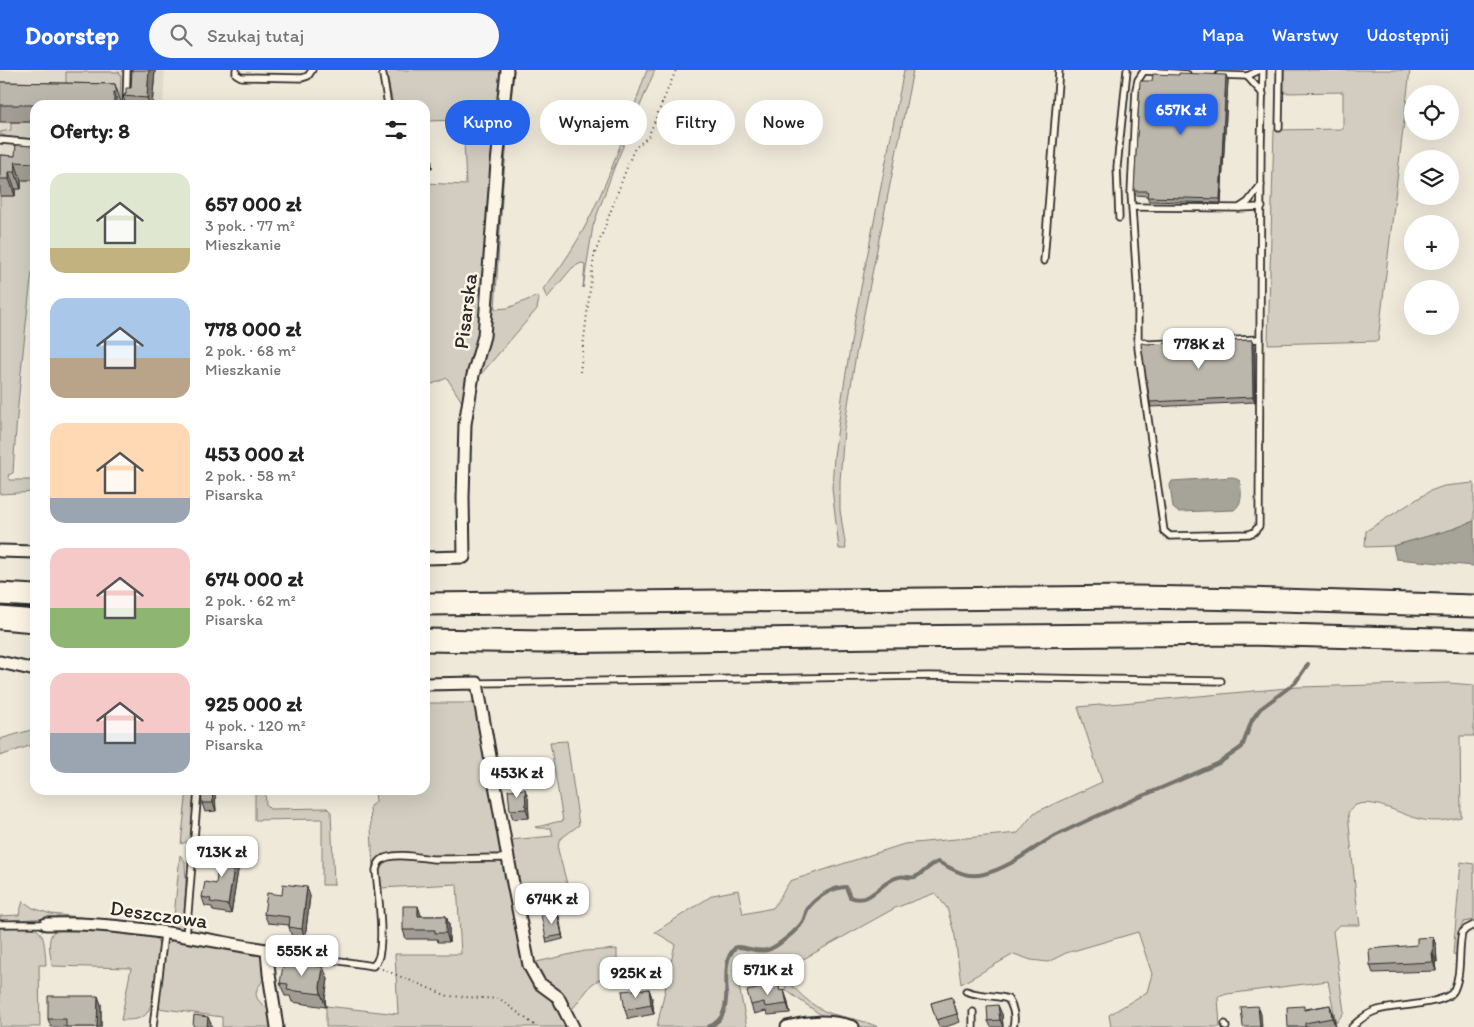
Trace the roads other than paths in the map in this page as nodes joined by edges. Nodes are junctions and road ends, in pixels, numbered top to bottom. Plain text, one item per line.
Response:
1 (126, 70) edge
2 (236, 70) edge
3 (312, 70) edge
4 (382, 70) edge
5 (508, 70) edge
6 (1059, 70) edge
7 (1127, 70) edge
8 (1262, 70) edge
9 (1280, 70) edge
10 (1144, 71) edge
11 (1169, 72) edge
12 (1198, 74) edge
13 (1208, 75) edge
14 (1247, 76) junction
15 (1263, 94) junction
16 (126, 100) edge
17 (387, 100) edge
18 (1279, 128) dead end
19 (0, 140) edge
20 (30, 143) edge
21 (1261, 185) junction
22 (1133, 206) junction
23 (1262, 207) junction
24 (1239, 208) junction
25 (1119, 218) dead end
26 (1044, 261) dead end
27 (1260, 339) junction
28 (1138, 341) junction
29 (0, 550) edge
30 (30, 552) edge
31 (430, 558) edge
32 (0, 594) edge
33 (30, 596) edge
34 (430, 604) edge
35 (1474, 606) edge
36 (0, 618) edge
37 (30, 621) edge
38 (430, 640) edge
39 (1474, 640) edge
40 (0, 662) edge
41 (30, 669) edge
42 (1221, 682) dead end
43 (477, 683) junction
44 (430, 684) edge
45 (198, 795) edge
46 (508, 858) junction
47 (0, 924) edge
48 (46, 924) joint
49 (1474, 925) edge
50 (164, 934) junction
51 (186, 937) junction
52 (267, 950) junction
53 (966, 991) dead end
54 (973, 1012) dead end
55 (153, 1027) edge
56 (277, 1027) edge
57 (573, 1027) edge
58 (787, 1027) edge
59 (853, 1027) edge
60 (974, 1027) edge
61 (1013, 1027) edge
62 (1352, 1027) edge

1 - 16 lane
2 - 3 lane
4 - 17 lane
5 - 31 street, Pisarska
6 - 26 lane
7 - 25 lane
8 - 14 lane
8 - 15 lane
9 - 18 lane
10 - 11 lane
10 - 22 lane
11 - 12 lane
13 - 14 lane
14 - 15 lane
15 - 21 lane
19 - 20 lane
21 - 23 lane
21 - 24 lane
22 - 24 lane
22 - 28 lane
23 - 24 lane
23 - 27 lane
27 - 28 lane
27 - 28 lane
29 - 30 street
32 - 33 highway
34 - 35 highway
36 - 37 highway
38 - 39 highway
40 - 41 street
42 - 43 lane
43 - 44 street
43 - 46 street
45 - 51 lane
46 - 52 lane, Deszczowa
46 - 57 street
47 - 48 lane
48 - 50 street, Deszczowa
49 - 62 lane
50 - 51 street, Deszczowa
50 - 55 lane
51 - 52 street, Deszczowa
52 - 56 street
53 - 61 lane
54 - 60 lane
58 - 59 street

